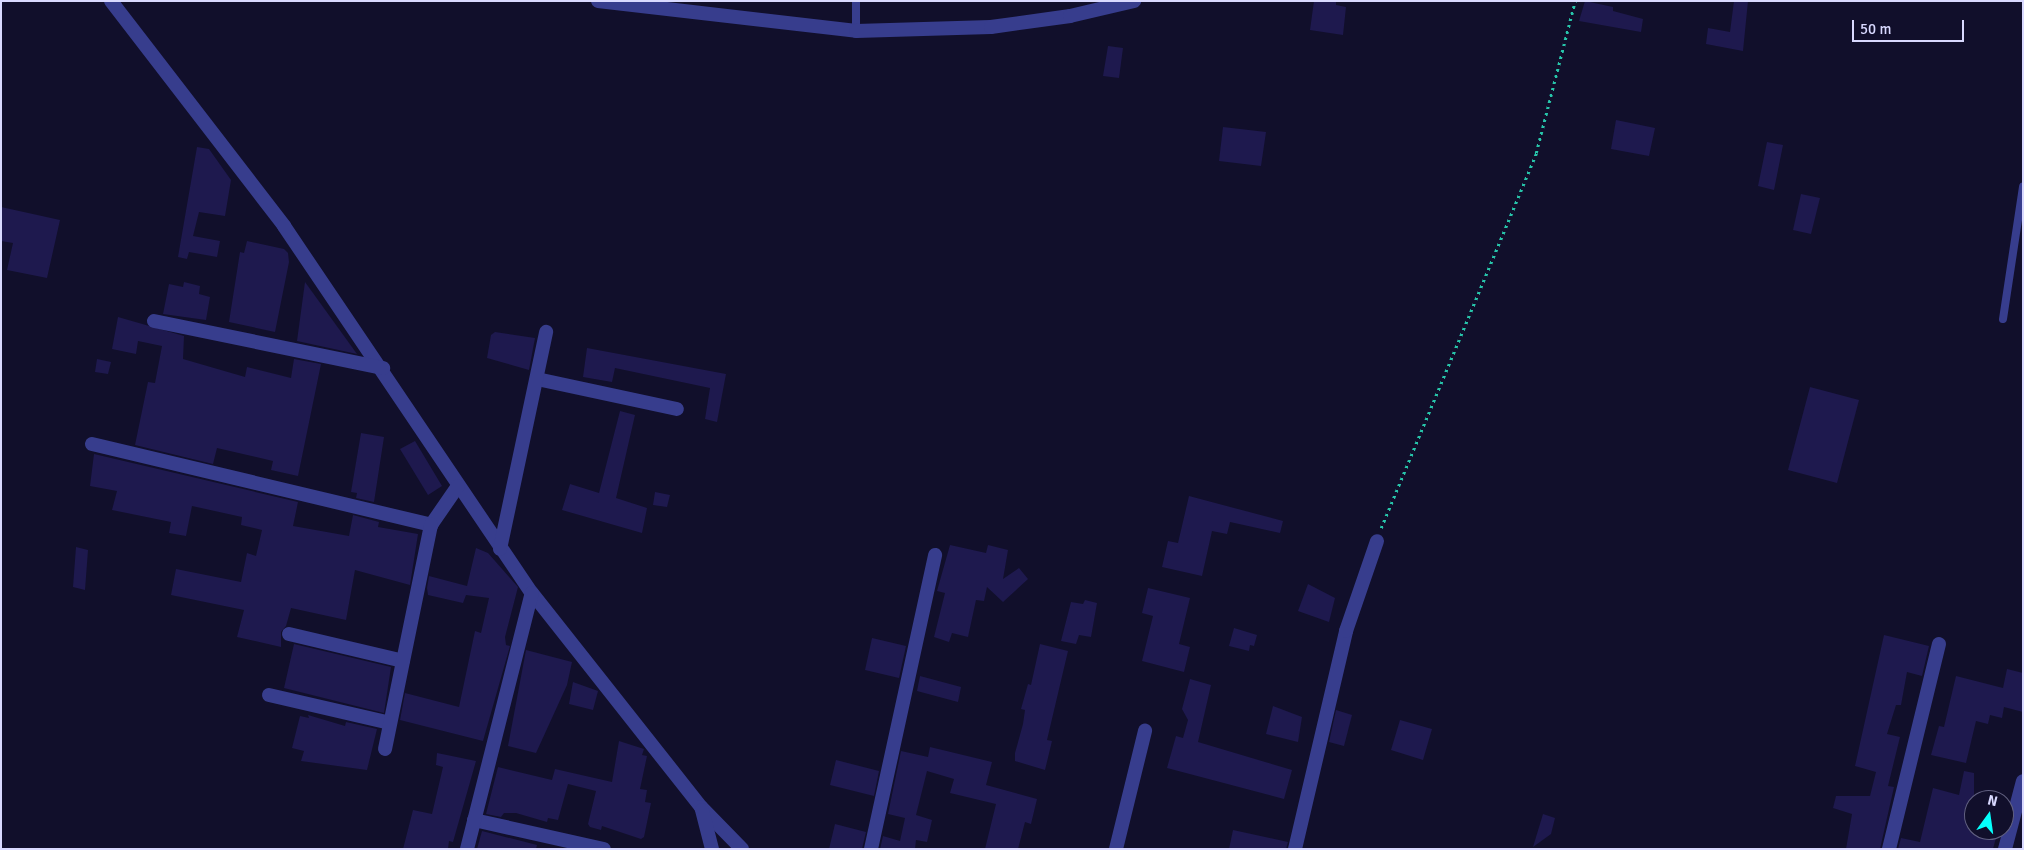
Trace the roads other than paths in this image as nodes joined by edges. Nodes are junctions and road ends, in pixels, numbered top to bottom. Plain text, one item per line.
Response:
1 (111, 1) edge
2 (598, 1) edge
3 (856, 1) edge
4 (1134, 1) edge
5 (856, 31) junction
6 (2023, 186) edge
7 (2003, 319) dead end
8 (154, 321) dead end
9 (546, 332) dead end
10 (383, 368) junction
11 (537, 379) junction
12 (677, 409) dead end
13 (92, 444) dead end
14 (458, 486) junction
15 (431, 525) junction
16 (1376, 541) road end
17 (500, 549) junction
18 (935, 555) dead end
19 (532, 593) junction
20 (289, 634) dead end
21 (1939, 644) dead end
22 (403, 661) junction
23 (269, 695) dead end
24 (390, 723) junction
25 (1144, 730) dead end
26 (385, 748) dead end
27 (2023, 780) edge
28 (701, 807) junction
29 (474, 820) junction
30 (740, 848) edge
31 (467, 849) edge
32 (604, 849) edge
33 (712, 849) edge
34 (719, 849) edge
35 (871, 849) edge
36 (1116, 849) edge
37 (1295, 849) edge
38 (1889, 849) edge
39 (2005, 849) edge

1 - 10 street
2 - 5 street
3 - 5 lane
4 - 5 street
6 - 7 lane
8 - 10 street
9 - 11 street
10 - 14 street
11 - 12 street
11 - 17 street
13 - 15 street
14 - 15 street
14 - 17 street
15 - 22 street
16 - 37 street
17 - 19 street
18 - 35 street
19 - 28 street
19 - 29 street
20 - 22 street
21 - 38 street
22 - 24 street
23 - 24 street
24 - 26 street
25 - 36 street
27 - 39 street
28 - 30 street
28 - 33 street
29 - 31 street
29 - 32 street
30 - 34 street

